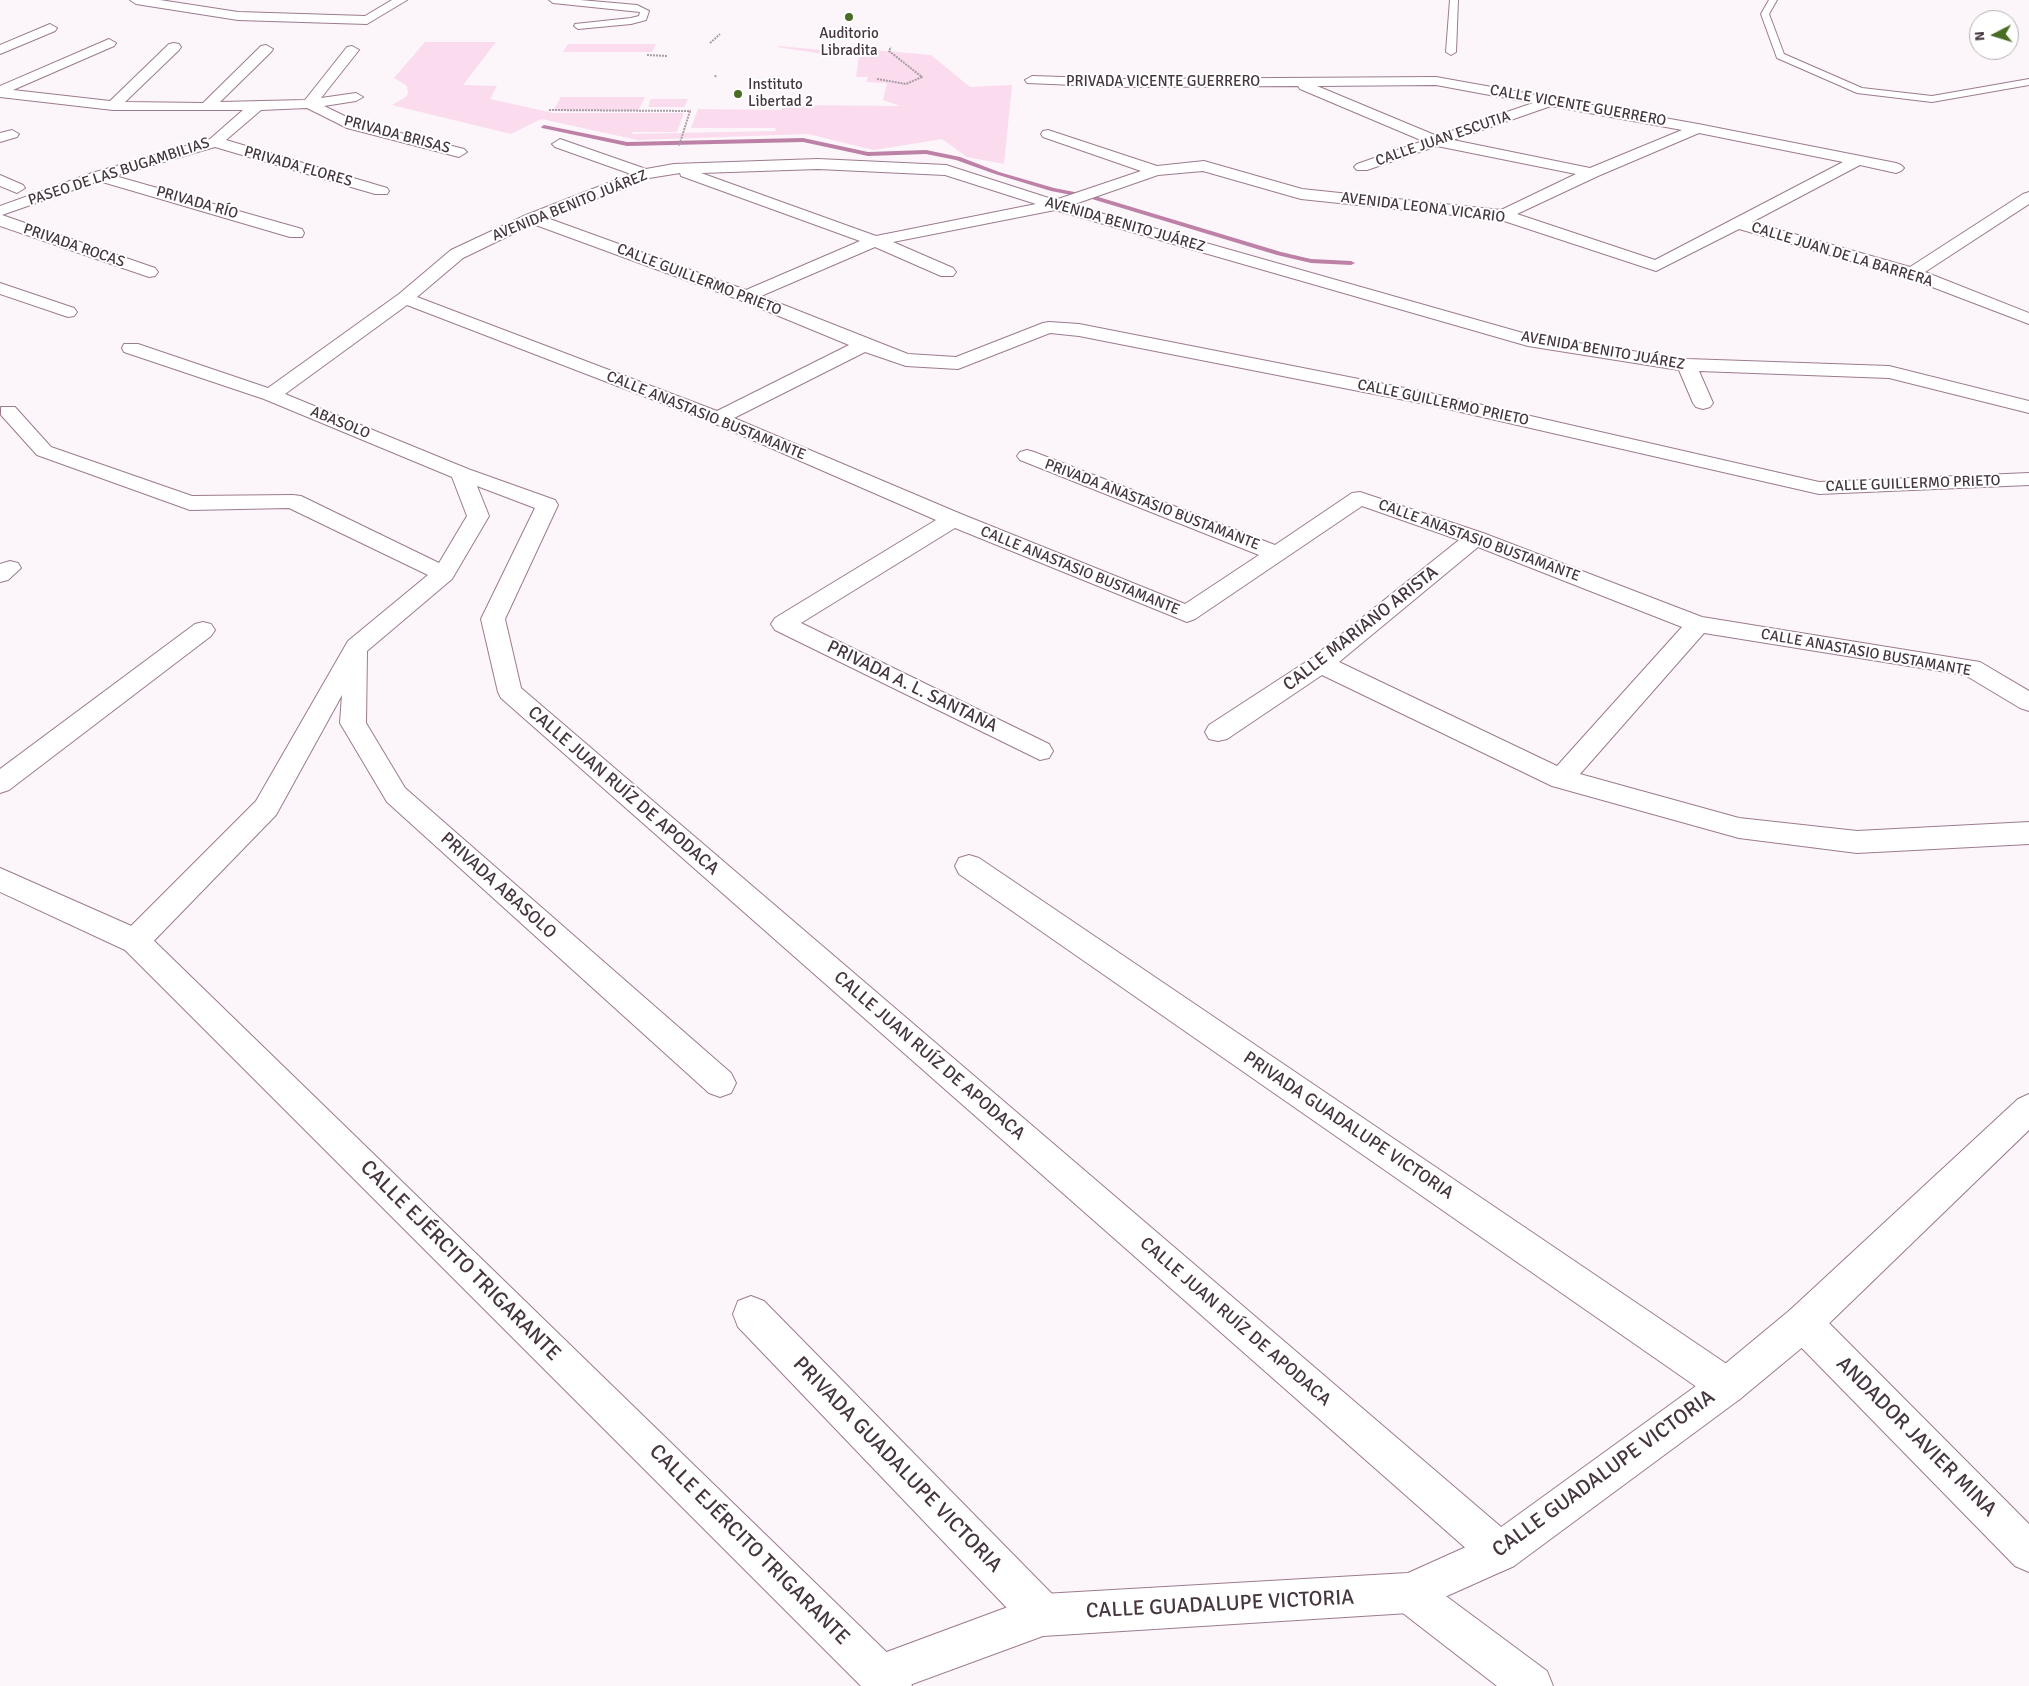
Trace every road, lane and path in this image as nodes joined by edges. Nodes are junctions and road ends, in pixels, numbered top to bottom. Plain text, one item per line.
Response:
1 (136, 0) edge
2 (401, 0) edge
3 (553, 0) edge
4 (1454, 0) edge
5 (1773, 0) edge
6 (259, 4) dead end
7 (238, 16) junction
8 (578, 26) dead end
9 (50, 28) dead end
10 (720, 34) dead end
11 (109, 43) dead end
12 (710, 43) dead end
13 (174, 47) dead end
14 (890, 47) dead end
15 (266, 49) dead end
16 (0, 50) edge
17 (352, 50) dead end
18 (1451, 52) dead end
19 (647, 55) dead end
20 (667, 56) dead end
21 (877, 78) dead end
22 (1032, 80) dead end
23 (1295, 82) junction
24 (2029, 82) edge
25 (0, 92) edge
26 (356, 97) dead end
27 (1552, 101) junction
28 (309, 104) junction
29 (113, 106) junction
30 (207, 107) junction
31 (256, 107) junction
32 (550, 110) dead end
33 (1698, 128) junction
34 (1048, 134) dead end
35 (1436, 141) junction
36 (215, 142) junction
37 (679, 142) dead end
38 (560, 144) dead end
39 (459, 152) dead end
40 (1858, 160) junction
41 (1362, 167) dead end
42 (1896, 168) dead end
43 (674, 169) junction
44 (1156, 171) junction
45 (1592, 173) junction
46 (646, 174) junction
47 (98, 176) junction
48 (0, 180) edge
49 (17, 188) dead end
50 (381, 191) dead end
51 (2026, 201) edge
52 (1055, 206) junction
53 (0, 211) edge
54 (1503, 215) junction
55 (532, 218) junction
56 (0, 220) edge
57 (1740, 224) junction
58 (296, 232) dead end
59 (876, 241) junction
60 (149, 272) dead end
61 (947, 272) dead end
62 (1912, 273) junction
63 (0, 288) edge
64 (746, 296) junction
65 (405, 298) junction
66 (68, 312) dead end
67 (2029, 319) edge
68 (864, 345) junction
69 (131, 348) dead end
70 (1687, 366) junction
71 (271, 395) junction
72 (1703, 403) dead end
73 (2029, 408) edge
74 (8, 411) dead end
75 (718, 418) junction
76 (1027, 456) dead end
77 (460, 473) junction
78 (2029, 479) edge
79 (547, 505) joint
80 (953, 519) junction
81 (1475, 538) junction
82 (1277, 554) junction
83 (444, 574) junction
84 (1698, 624) junction
85 (203, 630) dead end
86 (356, 647) junction
87 (1321, 664) junction
88 (2029, 702) edge
89 (1218, 732) dead end
90 (1040, 751) dead end
91 (1561, 779) junction
92 (0, 783) edge
93 (2029, 834) edge
94 (969, 866) dead end
95 (0, 879) edge
96 (135, 942) junction
97 (720, 1083) dead end
98 (2029, 1110) edge
99 (751, 1314) dead end
100 (1803, 1323) junction
101 (1727, 1386) junction
102 (1500, 1552) junction
103 (2029, 1552) edge
104 (1410, 1593) junction
105 (1043, 1615) junction
106 (885, 1680) edge
107 (1532, 1686) edge

1 - 7 street
2 - 7 street
3 - 8 lane
4 - 18 lane
5 - 24 lane
6 - 7 street
9 - 16 street
10 - 12 path
11 - 25 street
13 - 29 street
14 - 21 path
15 - 30 street
17 - 28 street
19 - 20 path
22 - 23 street, PRIVADA VICENTE GUERRERO
23 - 27 street, CALLE VICENTE GUERRERO
23 - 35 street
25 - 29 street
26 - 28 street
27 - 33 street, CALLE VICENTE GUERRERO
27 - 35 street, CALLE JUAN ESCUTIA
28 - 31 street
28 - 39 street, PRIVADA BRISAS
29 - 30 street
30 - 31 street
31 - 36 street, PASEO DE LAS BUGAMBILIAS
32 - 37 path
33 - 40 street, CALLE VICENTE GUERRERO
33 - 45 street
34 - 44 street
35 - 41 street, CALLE JUAN ESCUTIA
35 - 45 street
36 - 47 street, PASEO DE LAS BUGAMBILIAS
36 - 50 street, PRIVADA FLORES
38 - 46 street
40 - 42 street
40 - 57 street, AVENIDA LEONA VICARIO
43 - 46 street, AVENIDA BENITO JUÁREZ
43 - 52 street, AVENIDA BENITO JUÁREZ
43 - 59 street
44 - 52 street, AVENIDA LEONA VICARIO
44 - 54 street, AVENIDA LEONA VICARIO
45 - 54 street
46 - 55 street, AVENIDA BENITO JUÁREZ
47 - 53 street, PASEO DE LAS BUGAMBILIAS
47 - 58 street, PRIVADA RÍO
48 - 49 street
51 - 62 street
52 - 59 street, AVENIDA LEONA VICARIO
52 - 70 street, AVENIDA BENITO JUÁREZ
54 - 57 street, AVENIDA LEONA VICARIO
55 - 64 street, CALLE GUILLERMO PRIETO
55 - 65 street, AVENIDA BENITO JUÁREZ
56 - 60 street, PRIVADA ROCAS
57 - 62 street, CALLE JUAN DE LA BARRERA
59 - 61 street
59 - 64 street, AVENIDA LEONA VICARIO
62 - 67 street, CALLE JUAN DE LA BARRERA
63 - 66 street
64 - 68 street, CALLE GUILLERMO PRIETO
65 - 71 street, AVENIDA BENITO JUÁREZ
65 - 75 street, CALLE ANASTASIO BUSTAMANTE
68 - 75 street
68 - 78 street, CALLE GUILLERMO PRIETO
69 - 71 street, ABASOLO
70 - 72 street
70 - 73 street, AVENIDA BENITO JUÁREZ
71 - 77 street, ABASOLO
74 - 83 street
75 - 80 street, CALLE ANASTASIO BUSTAMANTE
76 - 82 street, PRIVADA ANASTASIO BUSTAMANTE
77 - 79 street, ABASOLO
77 - 83 street
79 - 102 street, CALLE JUAN RUÍZ DE APODACA
80 - 82 street, CALLE ANASTASIO BUSTAMANTE
80 - 90 street, PRIVADA A. L. SANTANA
81 - 82 street, CALLE ANASTASIO BUSTAMANTE
81 - 84 street, CALLE ANASTASIO BUSTAMANTE
81 - 87 street, CALLE MARIANO ARISTA
83 - 86 street
84 - 88 street, CALLE ANASTASIO BUSTAMANTE
84 - 91 street
85 - 92 street
86 - 96 street
86 - 97 street, PRIVADA ABASOLO
87 - 89 street, CALLE MARIANO ARISTA
87 - 91 street
91 - 93 street
94 - 101 street, PRIVADA GUADALUPE VICTORIA
95 - 96 street, CALLE EJÉRCITO TRIGARANTE
96 - 106 street, CALLE EJÉRCITO TRIGARANTE
98 - 100 street, CALLE GUADALUPE VICTORIA
99 - 105 street, PRIVADA GUADALUPE VICTORIA
100 - 101 street, CALLE GUADALUPE VICTORIA
100 - 103 street, ANDADOR JAVIER MINA
101 - 102 street, CALLE GUADALUPE VICTORIA
102 - 104 street, CALLE GUADALUPE VICTORIA
104 - 105 street, CALLE GUADALUPE VICTORIA
104 - 107 street
105 - 106 street, CALLE GUADALUPE VICTORIA

